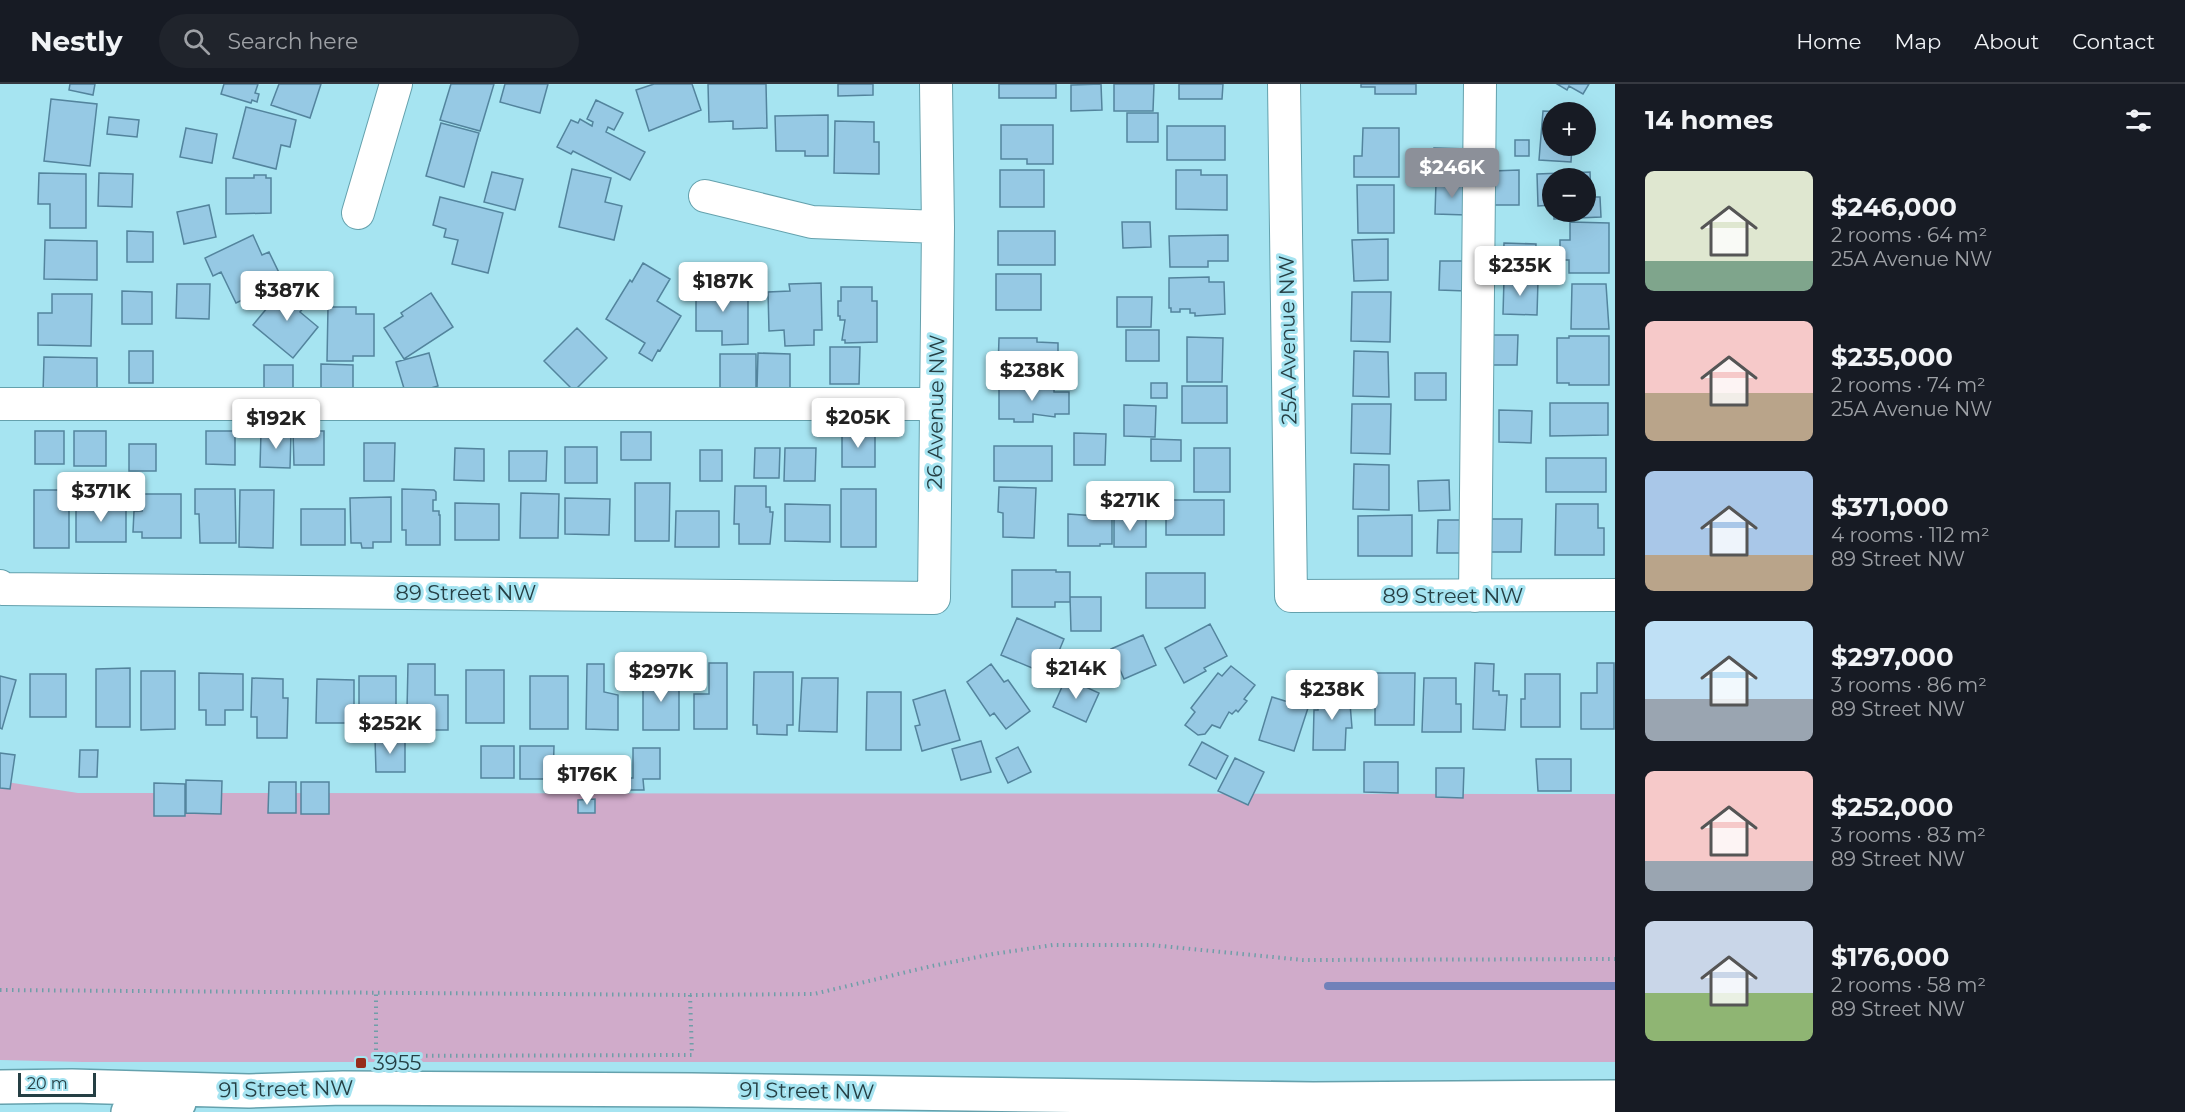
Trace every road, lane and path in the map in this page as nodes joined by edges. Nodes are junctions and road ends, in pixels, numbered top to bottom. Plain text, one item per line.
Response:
1 (396, 84) edge
2 (936, 84) edge
3 (1284, 84) edge
4 (1480, 84) edge
5 (705, 196) dead end
6 (358, 213) dead end
7 (938, 227) junction
8 (0, 404) edge
9 (936, 404) junction
10 (0, 586) edge
11 (1291, 596) joint
12 (1476, 596) junction
13 (1615, 596) edge
14 (934, 597) joint
15 (1615, 959) edge
16 (0, 990) edge
17 (376, 993) junction
18 (690, 995) junction
19 (692, 1055) junction
20 (368, 1056) dead end
21 (692, 1065) dead end
22 (378, 1072) junction
23 (0, 1077) edge
24 (72, 1086) junction
25 (0, 1087) edge
26 (249, 1091) junction
27 (1615, 1097) edge
28 (1313, 1099) junction
29 (128, 1112) edge
30 (551, 1112) edge
31 (1178, 1112) edge

1 - 6 street
2 - 7 street, 26 Avenue NW
3 - 11 street, 25A Avenue NW
4 - 12 street
5 - 7 street
7 - 9 street, 26 Avenue NW
8 - 9 street
9 - 14 street, 26 Avenue NW
10 - 14 street, 89 Street NW
11 - 12 street, 89 Street NW
12 - 13 street, 89 Street NW
15 - 18 path
16 - 17 path
17 - 18 path
17 - 22 path
18 - 19 path
19 - 21 path
19 - 22 path
20 - 22 path
22 - 26 main road, 91 Street NW
22 - 28 main road, 91 Street NW
22 - 30 main road
23 - 24 main road
24 - 25 main road, 91 Street NW
24 - 26 main road, 91 Street NW
26 - 29 main road
27 - 28 main road, 91 Street NW
28 - 31 main road

